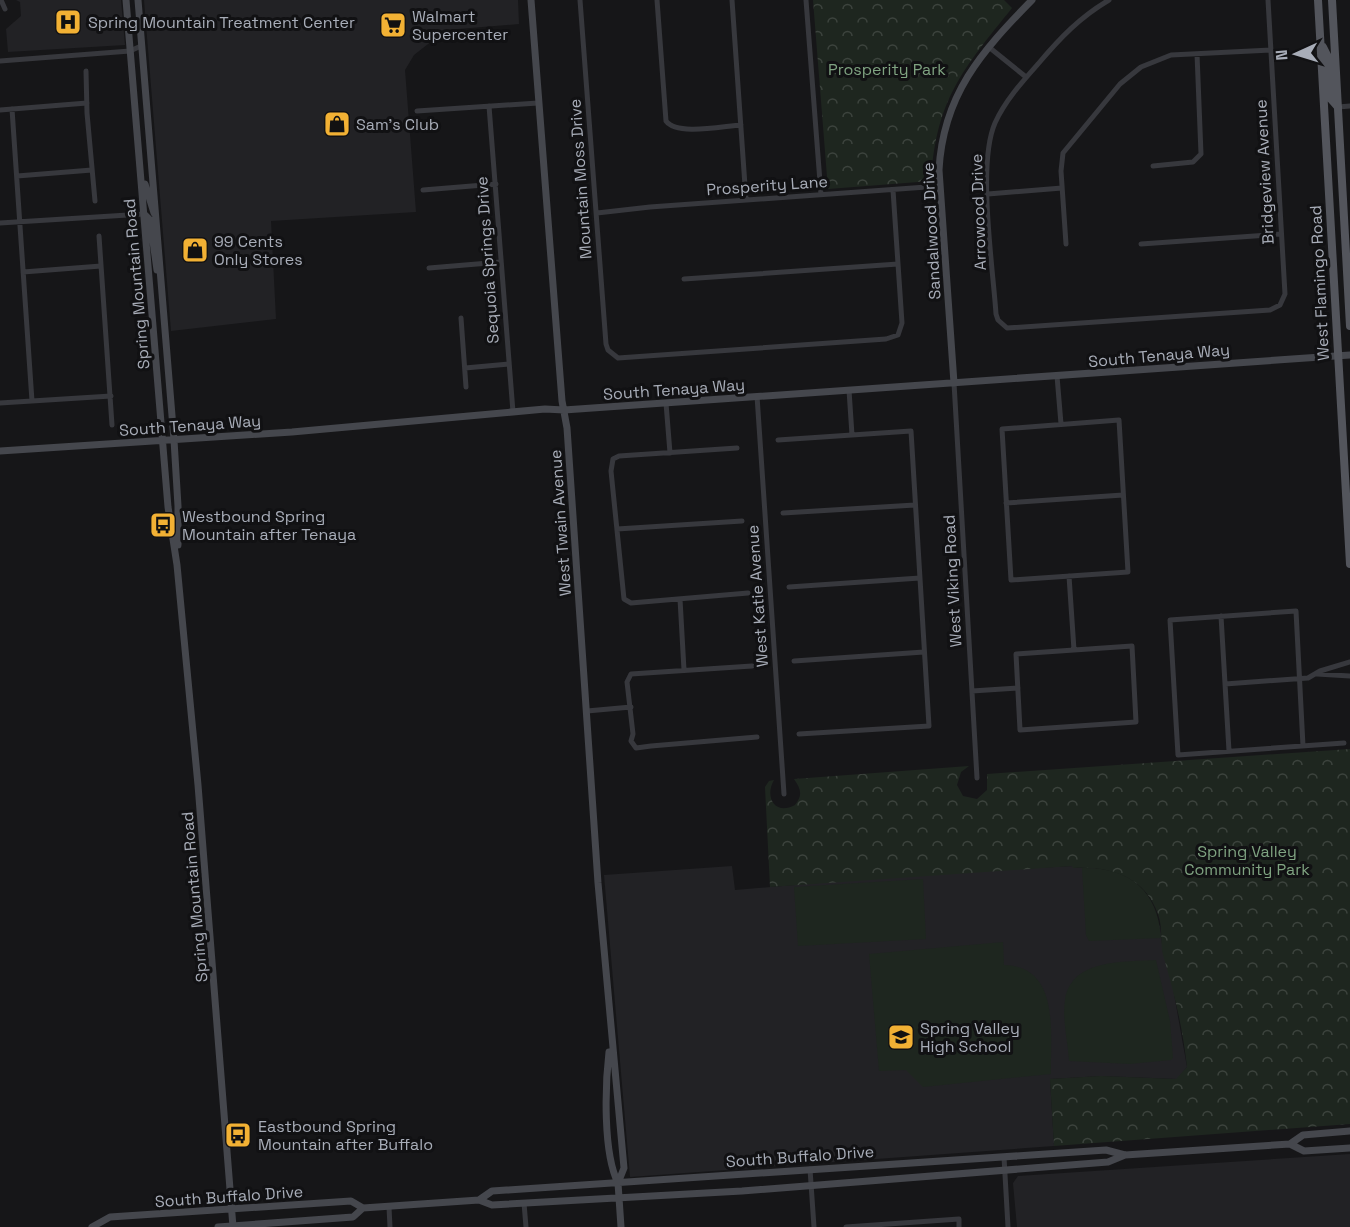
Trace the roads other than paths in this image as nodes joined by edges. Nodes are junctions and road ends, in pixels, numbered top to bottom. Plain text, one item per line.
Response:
1 (1, 0) edge
2 (126, 0) edge
3 (138, 0) edge
4 (531, 0) edge
5 (580, 0) edge
6 (657, 0) edge
7 (732, 0) edge
8 (806, 0) edge
9 (1018, 0) edge
10 (1032, 0) edge
11 (1109, 0) edge
12 (1268, 0) edge
13 (1318, 0) edge
14 (1332, 0) edge
15 (1026, 7) junction
16 (5, 9) dead end
17 (1321, 41) junction
18 (141, 46) junction
19 (990, 48) junction
20 (1271, 50) junction
21 (130, 51) junction
22 (1197, 54) junction
23 (0, 61) edge
24 (86, 71) dead end
25 (1026, 77) junction
26 (87, 103) junction
27 (538, 103) junction
28 (489, 106) junction
29 (1338, 106) junction
30 (1350, 106) edge
31 (12, 109) junction
32 (0, 110) edge
33 (417, 111) dead end
34 (741, 125) junction
35 (139, 161) junction
36 (1153, 166) dead end
37 (92, 170) junction
38 (16, 176) junction
39 (495, 184) junction
40 (940, 186) junction
41 (1062, 188) junction
42 (423, 190) dead end
43 (893, 190) junction
44 (988, 194) junction
45 (820, 195) junction
46 (746, 200) junction
47 (95, 201) dead end
48 (597, 213) junction
49 (144, 214) junction
50 (156, 215) junction
51 (20, 222) junction
52 (0, 224) edge
53 (1281, 234) junction
54 (99, 236) dead end
55 (1066, 244) dead end
56 (1141, 244) dead end
57 (501, 262) junction
58 (898, 264) junction
59 (101, 266) junction
60 (429, 268) dead end
61 (23, 272) junction
62 (684, 279) dead end
63 (162, 287) junction
64 (1280, 305) joint
65 (461, 318) dead end
66 (1350, 327) edge
67 (1350, 354) edge
68 (1338, 356) junction
69 (508, 364) junction
70 (465, 368) junction
71 (1057, 376) junction
72 (954, 383) junction
73 (466, 387) dead end
74 (849, 390) junction
75 (111, 396) junction
76 (757, 396) junction
77 (33, 401) junction
78 (0, 403) edge
79 (666, 403) junction
80 (564, 410) junction
81 (513, 412) junction
82 (1060, 424) junction
83 (112, 425) dead end
84 (852, 435) junction
85 (163, 440) junction
86 (174, 440) junction
87 (778, 440) dead end
88 (737, 448) dead end
89 (0, 451) edge
90 (670, 453) junction
91 (1123, 495) junction
92 (1006, 503) junction
93 (915, 505) junction
94 (783, 513) dead end
95 (742, 521) dead end
96 (617, 530) junction
97 (1350, 564) edge
98 (177, 565) junction
99 (1070, 576) junction
100 (920, 578) junction
101 (789, 587) dead end
102 (748, 593) dead end
103 (680, 598) junction
104 (1221, 616) junction
105 (1074, 650) junction
106 (924, 652) junction
107 (794, 661) dead end
108 (1350, 662) edge
109 (752, 666) dead end
110 (684, 670) junction
111 (1317, 674) junction
112 (1350, 676) edge
113 (1300, 679) junction
114 (1225, 684) junction
115 (1018, 688) junction
116 (972, 691) junction
117 (631, 707) junction
118 (587, 711) junction
119 (799, 734) dead end
120 (757, 737) dead end
121 (1344, 743) dead end
122 (1303, 746) junction
123 (1229, 751) junction
124 (977, 778) dead end
125 (784, 794) dead end
126 (610, 1044) junction
127 (1350, 1131) edge
128 (1290, 1144) junction
129 (1350, 1148) edge
130 (1125, 1155) junction
131 (1004, 1157) junction
132 (810, 1168) junction
133 (1005, 1171) junction
134 (618, 1182) junction
135 (811, 1185) junction
136 (619, 1197) junction
137 (479, 1200) junction
138 (524, 1203) junction
139 (389, 1207) junction
140 (363, 1208) junction
141 (232, 1209) junction
142 (233, 1226) edge
143 (886, 1226) edge
144 (95, 1227) edge
145 (218, 1227) edge
146 (390, 1227) edge
147 (526, 1227) edge
148 (621, 1227) edge
149 (814, 1227) edge
150 (846, 1227) edge
151 (959, 1227) edge
152 (1008, 1227) edge

1 - 16 street
2 - 21 main road, Spring Mountain Road
3 - 18 main road, Spring Mountain Road
4 - 27 main road, West Twain Avenue
5 - 48 street, Mountain Moss Drive
6 - 34 street
7 - 34 street
8 - 45 street
9 - 15 main road
10 - 15 main road, Sandalwood Drive
11 - 25 street, Arrowood Drive
12 - 20 street, Bridgeview Avenue
13 - 17 main road, West Flamingo Road
14 - 29 main road, West Flamingo Road
15 - 19 main road, Sandalwood Drive
17 - 29 main road
17 - 68 main road, West Flamingo Road
18 - 21 street
18 - 50 main road, Spring Mountain Road
19 - 25 street
19 - 40 main road, Sandalwood Drive
20 - 22 street
20 - 53 street, Bridgeview Avenue
21 - 23 street
21 - 35 main road, Spring Mountain Road
22 - 36 street
22 - 41 street
24 - 26 street
25 - 44 street, Arrowood Drive
26 - 31 street
26 - 37 street
27 - 28 street
27 - 80 main road, West Twain Avenue
28 - 33 street
28 - 39 street, Sequoia Springs Drive
29 - 30 street
29 - 66 main road, West Flamingo Road
31 - 32 street
31 - 38 street
34 - 46 street
35 - 49 main road, Spring Mountain Road
35 - 50 main road
37 - 38 street
37 - 47 street
38 - 51 street
39 - 42 street
39 - 57 street, Sequoia Springs Drive
40 - 43 street, Prosperity Lane
40 - 72 main road, Sandalwood Drive
41 - 44 street
41 - 55 street
43 - 45 street, Prosperity Lane
43 - 58 street
44 - 64 street, Arrowood Drive
45 - 46 street, Prosperity Lane
46 - 48 street, Prosperity Lane
48 - 58 street, Mountain Moss Drive
49 - 51 street
49 - 63 main road
49 - 85 main road, Spring Mountain Road
50 - 63 main road, Spring Mountain Road
51 - 52 street
51 - 61 street
53 - 56 street
53 - 64 street, Bridgeview Avenue
54 - 59 street
57 - 60 street
57 - 69 street, Sequoia Springs Drive
58 - 62 street
59 - 61 street
59 - 75 street
61 - 77 street
63 - 86 main road, Spring Mountain Road
65 - 70 street
67 - 68 main road, South Tenaya Way
68 - 71 main road, South Tenaya Way
68 - 97 main road, West Flamingo Road
69 - 70 street
69 - 81 street, Sequoia Springs Drive
70 - 73 street
71 - 72 main road, South Tenaya Way
71 - 82 street
72 - 74 main road, South Tenaya Way
72 - 116 street, West Viking Road
74 - 76 main road, South Tenaya Way
74 - 84 street
75 - 77 street
75 - 83 street
76 - 79 main road, South Tenaya Way
76 - 125 street, West Katie Avenue
77 - 78 street
79 - 80 main road, South Tenaya Way
79 - 90 street
80 - 81 main road, South Tenaya Way
80 - 118 main road, West Twain Avenue
81 - 86 main road, South Tenaya Way
82 - 91 street
82 - 92 street
84 - 87 street
84 - 93 street
85 - 86 main road, South Tenaya Way
85 - 89 main road, South Tenaya Way
85 - 98 main road, Spring Mountain Road
86 - 98 main road, Spring Mountain Road
88 - 90 street
90 - 96 street
91 - 92 street
91 - 99 street
92 - 99 street
93 - 94 street
93 - 100 street
95 - 96 street
96 - 103 street
98 - 141 main road, Spring Mountain Road
99 - 105 street
100 - 101 street
100 - 106 street
102 - 103 street
103 - 110 street
104 - 113 street
104 - 114 street
104 - 123 street
105 - 115 street
105 - 115 street
106 - 107 street
106 - 119 street
108 - 111 street
109 - 110 street
110 - 117 street
111 - 112 street
111 - 113 street
113 - 114 street
113 - 122 street
114 - 123 street
115 - 116 street
116 - 124 street, West Viking Road
117 - 118 street
117 - 120 street
118 - 126 main road, West Twain Avenue
121 - 122 street
122 - 123 street
126 - 134 main road, West Twain Avenue
126 - 134 main road, West Twain Avenue
127 - 128 main road, South Buffalo Drive
128 - 129 main road, South Buffalo Drive
128 - 130 main road, South Buffalo Drive
130 - 131 main road, South Buffalo Drive
130 - 133 main road, South Buffalo Drive
131 - 132 main road, South Buffalo Drive
131 - 133 street
132 - 134 main road, South Buffalo Drive
132 - 135 street
133 - 135 main road, South Buffalo Drive
133 - 152 street
134 - 136 main road, West Twain Avenue
134 - 137 main road, South Buffalo Drive
135 - 136 main road, South Buffalo Drive
135 - 149 street
136 - 138 main road, South Buffalo Drive
136 - 148 main road, West Twain Avenue
137 - 138 main road, South Buffalo Drive
137 - 139 main road, South Buffalo Drive
138 - 147 street
139 - 140 main road, South Buffalo Drive
139 - 146 street
140 - 141 main road, South Buffalo Drive
140 - 142 main road, South Buffalo Drive
141 - 142 main road, Spring Mountain Road
141 - 144 main road, South Buffalo Drive
142 - 145 main road, South Buffalo Drive
143 - 150 street
143 - 151 street

